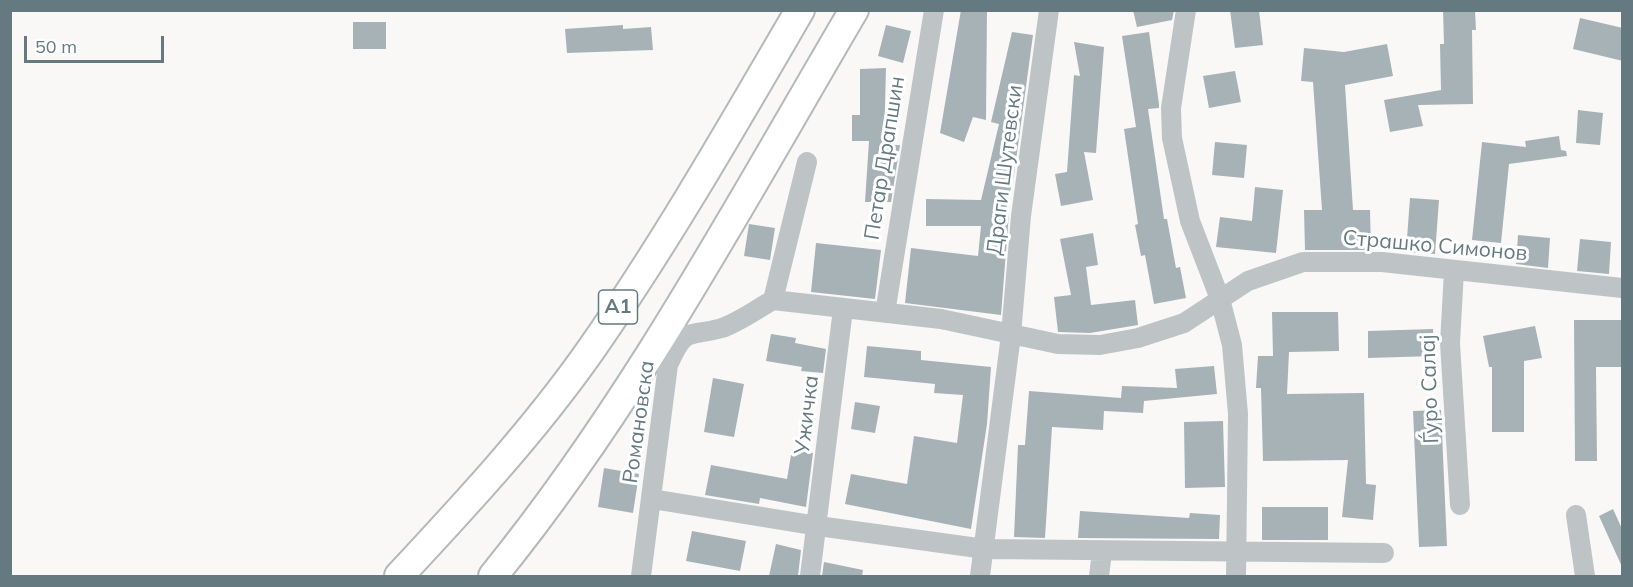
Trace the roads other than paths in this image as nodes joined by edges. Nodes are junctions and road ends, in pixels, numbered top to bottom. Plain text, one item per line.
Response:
1 (800, 10) edge
2 (854, 10) edge
3 (934, 10) edge
4 (1049, 10) edge
5 (1186, 10) edge
6 (807, 162) dead end
7 (1454, 271) junction
8 (1623, 288) edge
9 (1220, 299) junction
10 (773, 300) junction
11 (843, 309) junction
12 (885, 313) junction
13 (1011, 335) junction
14 (652, 499) junction
15 (1460, 505) dead end
16 (1575, 515) dead end
17 (818, 526) junction
18 (985, 549) junction
19 (1102, 552) junction
20 (1236, 552) junction
21 (1383, 553) dead end
22 (399, 576) edge
23 (493, 576) edge
24 (641, 576) edge
25 (810, 576) edge
26 (980, 576) edge
27 (1099, 576) edge
28 (1236, 576) edge
29 (1585, 576) edge

1 - 22 highway, A1
2 - 23 highway, A1
3 - 12 street, Петар Драпшин
4 - 13 street, Драги Шутевски
5 - 9 street
6 - 10 street
7 - 8 street, Страшко Симонов
7 - 9 street, Страшко Симонов
7 - 15 street, Ѓуро Салај
9 - 13 street, Страшко Симонов
9 - 20 street
10 - 11 street, Страшко Симонов
10 - 14 street, Романовска
11 - 12 street, Страшко Симонов
11 - 17 street, Ужичка
12 - 13 street, Страшко Симонов
13 - 18 street, Драги Шутевски
14 - 17 street
14 - 24 street, Романовска
16 - 29 street
17 - 18 street
17 - 25 street, Ужичка
18 - 19 street
18 - 26 street, Драги Шутевски
19 - 20 street
19 - 27 street
20 - 21 street
20 - 28 street

